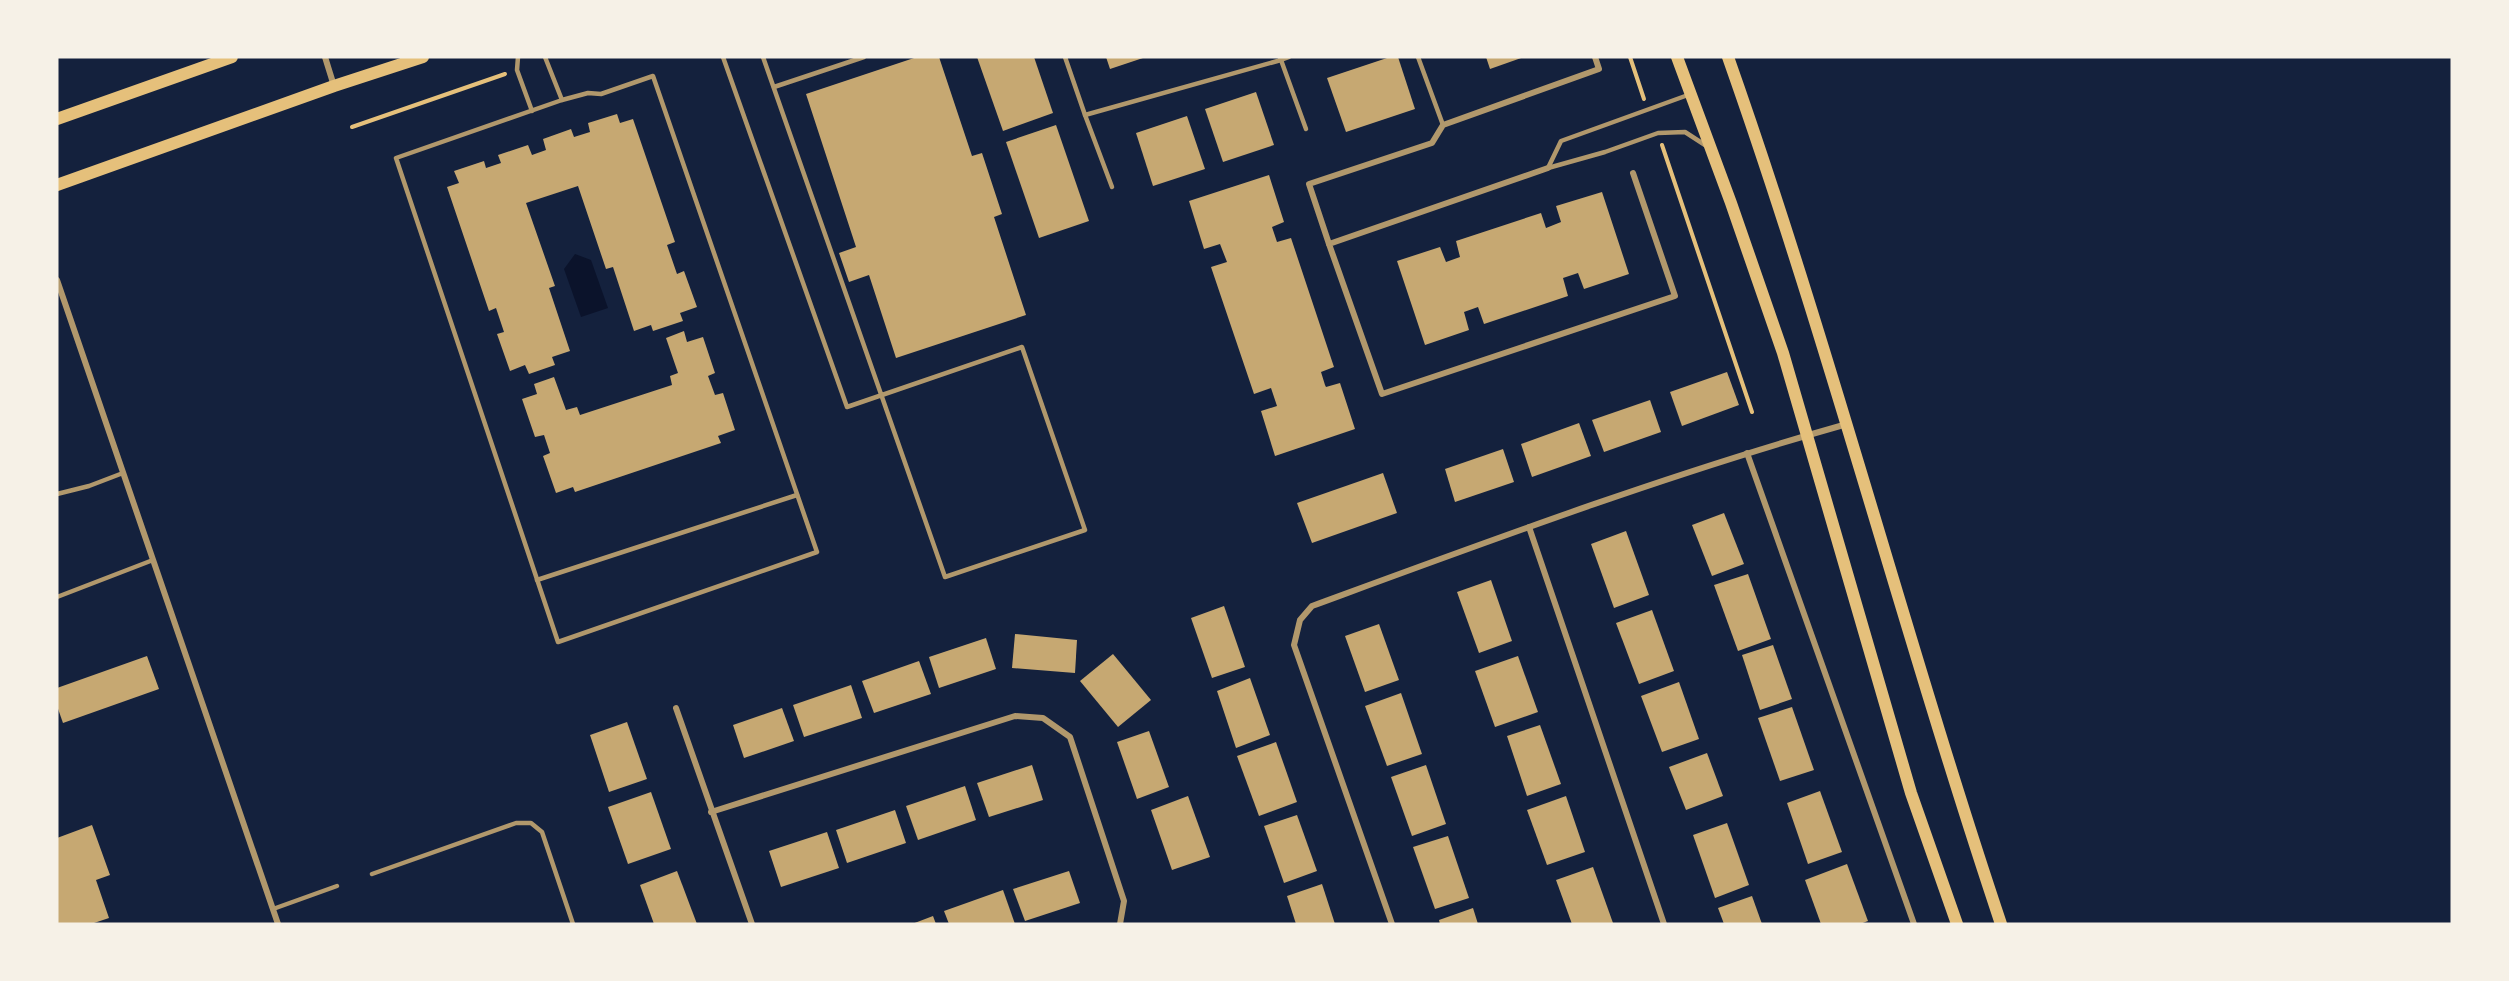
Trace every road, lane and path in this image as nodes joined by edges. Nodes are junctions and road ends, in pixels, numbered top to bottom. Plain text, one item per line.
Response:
1 (232, 57) edge
2 (325, 57) edge
3 (423, 57) edge
4 (518, 57) edge
5 (545, 57) edge
6 (723, 57) edge
7 (763, 57) edge
8 (864, 57) edge
9 (1065, 57) edge
10 (1288, 57) edge
11 (1418, 57) edge
12 (1594, 57) edge
13 (1630, 57) edge
14 (1677, 57) edge
15 (1728, 57) edge
16 (1280, 58) edge
17 (518, 70) junction
18 (334, 86) junction
19 (774, 87) junction
20 (1691, 94) junction
21 (562, 100) junction
22 (1648, 110) junction
23 (532, 111) junction
24 (1085, 115) junction
25 (57, 119) edge
26 (1443, 125) junction
27 (352, 127) dead end
28 (1306, 129) dead end
29 (1658, 133) junction
30 (1710, 148) junction
31 (1548, 168) junction
32 (1633, 173) dead end
33 (57, 184) edge
34 (1112, 187) dead end
35 (1329, 244) junction
36 (57, 280) edge
37 (880, 395) junction
38 (1752, 412) dead end
39 (1847, 424) junction
40 (1807, 436) junction
41 (1747, 453) junction
42 (123, 473) junction
43 (57, 494) edge
44 (798, 495) junction
45 (1529, 527) junction
46 (153, 560) junction
47 (537, 580) junction
48 (57, 597) edge
49 (676, 708) dead end
50 (711, 812) junction
51 (372, 874) dead end
52 (337, 886) dead end
53 (273, 909) junction
54 (278, 924) edge
55 (573, 924) edge
56 (752, 924) edge
57 (1120, 924) edge
58 (1392, 924) edge
59 (1664, 924) edge
60 (1914, 924) edge
61 (1957, 924) edge
62 (2001, 924) edge

1 - 25 main road
2 - 18 street
3 - 18 main road
4 - 17 lane
5 - 21 lane
6 - 37 lane
7 - 19 lane
8 - 19 lane
9 - 24 lane
10 - 16 lane
11 - 26 lane
12 - 26 street
13 - 22 path
14 - 20 main road
15 - 39 main road
16 - 24 lane
16 - 28 lane
17 - 23 lane
17 - 27 path
18 - 33 main road
19 - 37 lane
20 - 22 lane
20 - 30 main road
21 - 23 lane
21 - 44 lane
22 - 31 lane
23 - 47 lane
24 - 34 lane
26 - 35 street
29 - 30 lane
29 - 31 lane
29 - 38 path
30 - 40 main road
31 - 35 street
32 - 35 street
36 - 42 street
37 - 37 lane
39 - 40 street
39 - 62 main road
40 - 41 street
40 - 61 main road
41 - 45 street
41 - 60 street
42 - 43 lane
42 - 46 street
44 - 47 lane
44 - 47 lane
45 - 58 street
45 - 59 street
46 - 48 lane
46 - 53 street
49 - 50 street
50 - 56 street
50 - 57 street
51 - 55 lane
52 - 53 lane
53 - 54 street

